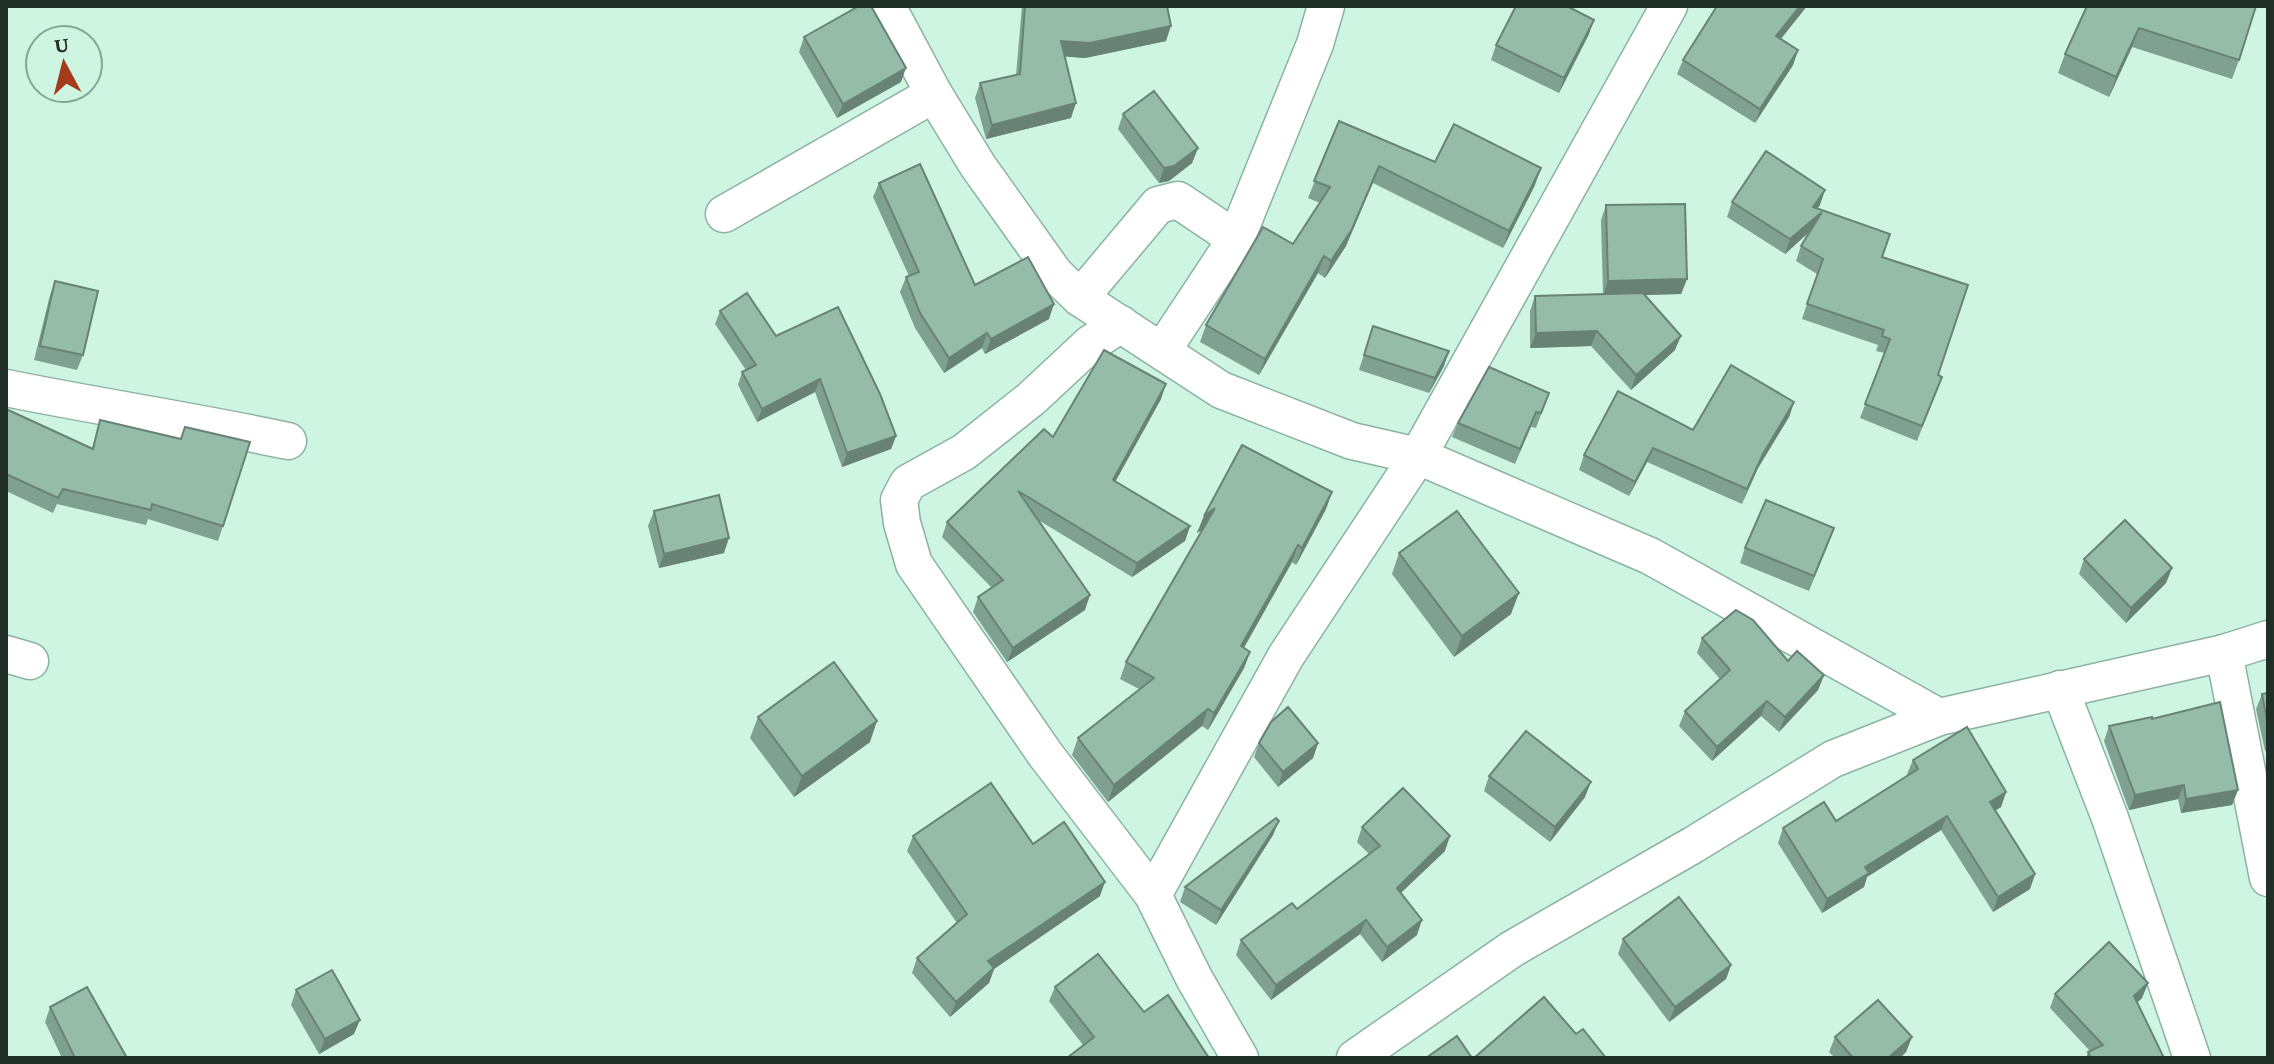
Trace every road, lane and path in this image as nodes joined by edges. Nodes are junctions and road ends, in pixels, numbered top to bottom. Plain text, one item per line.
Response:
1 (887, 6) edge
2 (1326, 6) edge
3 (1669, 6) edge
4 (934, 94) junction
5 (724, 214) dead end
6 (1236, 239) junction
7 (1080, 298) junction
8 (1121, 324) junction
9 (1162, 351) junction
10 (6, 388) edge
11 (288, 441) dead end
12 (1418, 456) junction
13 (2268, 639) edge
14 (2224, 653) junction
15 (2060, 689) junction
16 (1939, 717) junction
17 (2268, 878) edge
18 (1153, 895) junction
19 (1240, 1058) edge
20 (1355, 1058) edge
21 (2192, 1058) edge

1 - 4 street
2 - 6 street
3 - 12 street
4 - 5 street
4 - 7 street
6 - 7 street
6 - 9 street
7 - 8 street
8 - 9 street
8 - 18 street
9 - 12 street
10 - 11 street
12 - 16 street
12 - 18 street
13 - 14 street
14 - 15 street
14 - 17 street
15 - 16 street
15 - 21 street
16 - 20 street
18 - 19 street

